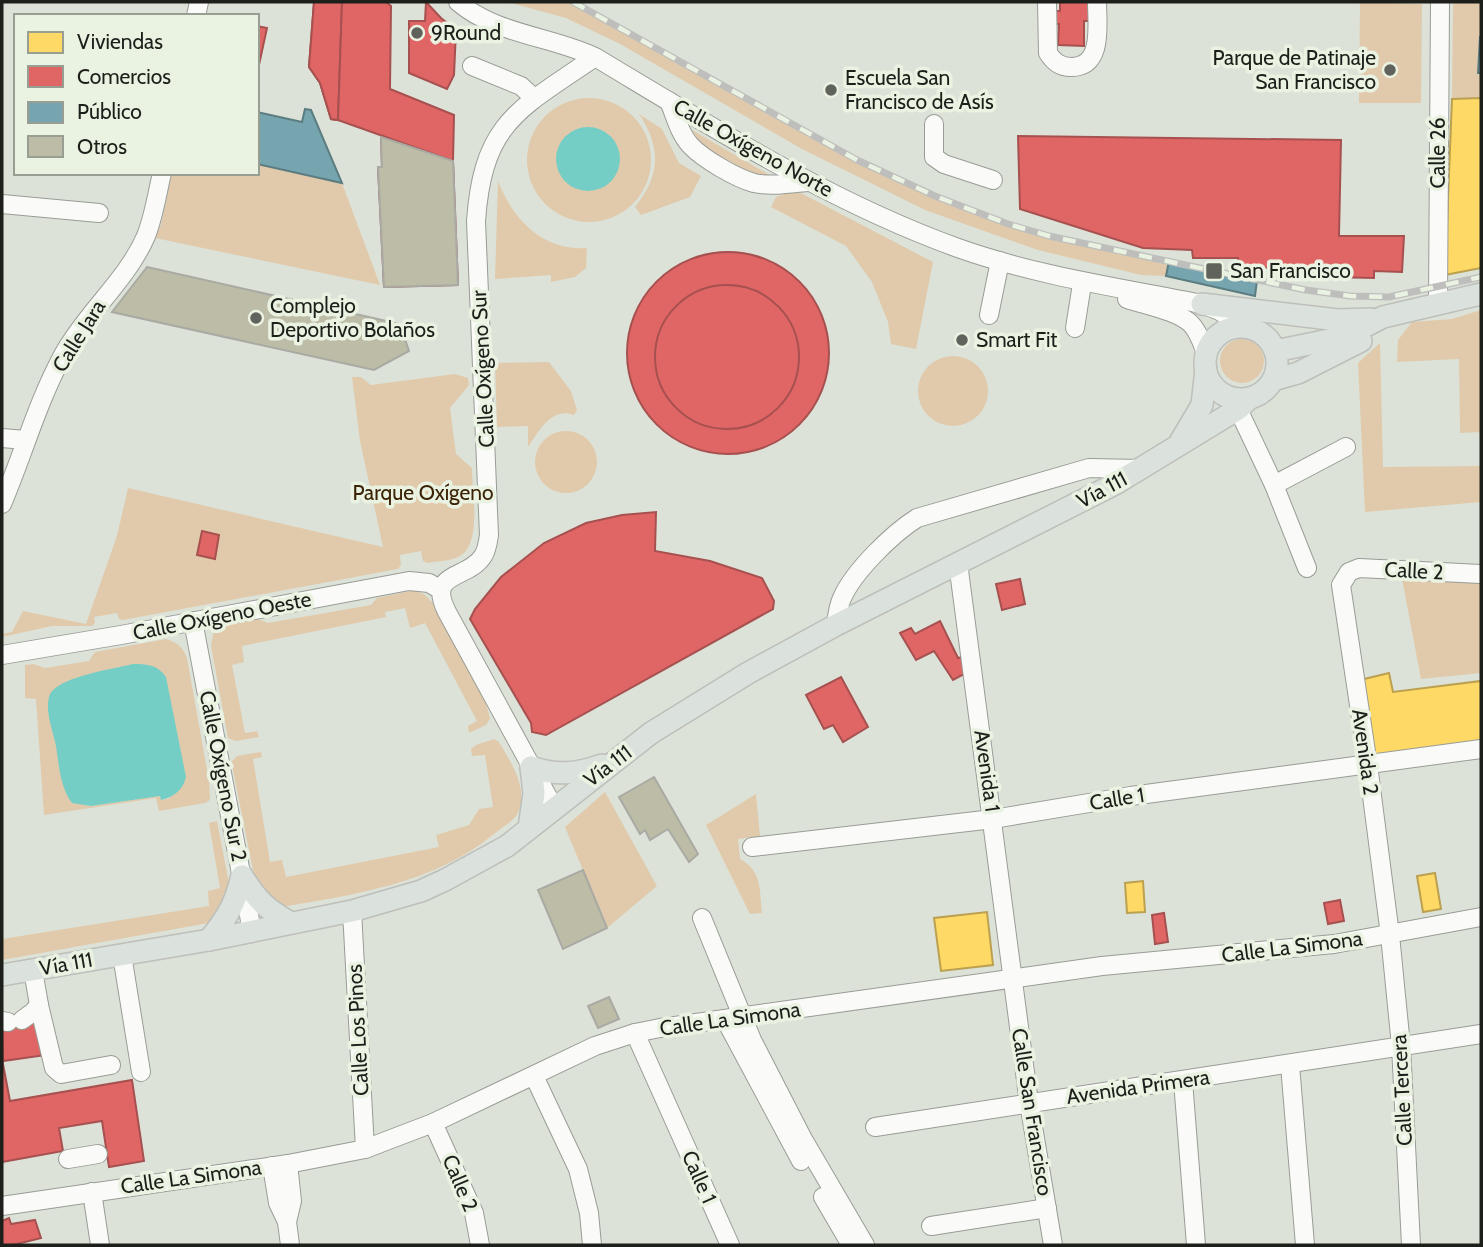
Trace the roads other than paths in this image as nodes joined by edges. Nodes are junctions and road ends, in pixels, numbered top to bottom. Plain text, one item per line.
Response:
1 (458, 2) edge
2 (1046, 2) edge
3 (1097, 2) edge
4 (1440, 2) edge
5 (596, 57) junction
6 (472, 66) dead end
7 (534, 98) junction
8 (669, 101) junction
9 (933, 124) dead end
10 (162, 175) edge
11 (993, 180) dead end
12 (809, 182) junction
13 (2, 204) edge
14 (99, 213) dead end
15 (1000, 261) junction
16 (1057, 276) junction
17 (1082, 284) junction
18 (1481, 294) edge
19 (1438, 303) junction
20 (1202, 304) junction
21 (989, 315) dead end
22 (1384, 317) junction
23 (1075, 328) dead end
24 (1233, 328) junction
25 (1275, 351) junction
26 (1206, 362) junction
27 (1273, 380) junction
28 (1244, 403) junction
29 (2, 438) edge
30 (25, 440) junction
31 (1177, 447) junction
32 (1346, 447) dead end
33 (1142, 469) junction
34 (1274, 485) junction
35 (2, 505) edge
36 (958, 563) junction
37 (1307, 568) dead end
38 (1349, 572) joint
39 (1481, 574) edge
40 (441, 590) junction
41 (193, 621) junction
42 (836, 625) junction
43 (2, 654) edge
44 (1481, 749) edge
45 (614, 761) junction
46 (1368, 765) junction
47 (531, 767) junction
48 (554, 808) junction
49 (993, 820) junction
50 (529, 828) junction
51 (752, 847) dead end
52 (242, 876) junction
53 (352, 911) junction
54 (1481, 917) edge
55 (702, 918) dead end
56 (291, 923) junction
57 (252, 931) junction
58 (1390, 934) junction
59 (209, 940) junction
60 (122, 955) junction
61 (33, 970) junction
62 (2, 975) edge
63 (1012, 979) junction
64 (38, 1005) junction
65 (744, 1017) junction
66 (725, 1019) junction
67 (10, 1021) edge
68 (635, 1033) junction
69 (1481, 1034) edge
70 (1401, 1046) junction
71 (111, 1065) dead end
72 (1290, 1065) junction
73 (141, 1072) dead end
74 (534, 1076) junction
75 (1183, 1081) junction
76 (1029, 1103) junction
77 (433, 1123) junction
78 (875, 1127) dead end
79 (365, 1149) junction
80 (98, 1154) dead end
81 (68, 1159) dead end
82 (280, 1165) junction
83 (92, 1192) junction
84 (2, 1206) edge
85 (1047, 1208) junction
86 (931, 1226) dead end
87 (100, 1245) edge
88 (290, 1245) edge
89 (480, 1245) edge
90 (592, 1245) edge
91 (730, 1245) edge
92 (851, 1245) edge
93 (865, 1245) edge
94 (1053, 1245) edge
95 (1196, 1245) edge
96 (1304, 1245) edge
97 (1411, 1245) edge

1 - 5 street, Calle Oxígeno Norte
2 - 3 street
4 - 19 street, Calle 26
5 - 7 street, Calle Oxígeno Sur
5 - 8 street, Calle Oxígeno Norte
6 - 7 street
7 - 40 street, Calle Oxígeno Sur
8 - 12 street, Calle Oxígeno Norte
8 - 12 street
9 - 11 street
10 - 30 street, Calle Jara
12 - 15 street, Calle Oxígeno Norte
13 - 14 street
15 - 16 street, Calle Oxígeno Norte
15 - 21 street
16 - 17 street, Calle Oxígeno Norte
16 - 20 street, Calle Oxígeno Norte
17 - 23 street
17 - 26 street, Calle Oxígeno Norte
18 - 19 main road
19 - 22 main road
19 - 27 main road
20 - 22 main road
20 - 24 street, Calle Oxígeno Norte
22 - 25 main road
24 - 25 main road
24 - 26 main road
25 - 27 main road
26 - 28 main road
26 - 31 main road, Vía 111
27 - 28 main road
28 - 31 main road, Vía 111
28 - 34 street
29 - 30 street
30 - 35 street, Calle Jara
31 - 33 main road, Vía 111
32 - 34 street
33 - 36 main road, Vía 111
33 - 42 street
34 - 37 street
36 - 42 main road, Vía 111
36 - 49 street, Avenida 1
38 - 39 street, Calle 2
38 - 46 street, Avenida 2
40 - 41 street, Calle Oxígeno Oeste
40 - 47 street
41 - 43 street, Calle Oxígeno Oeste
41 - 52 street, Calle Oxígeno Sur 2
42 - 45 main road, Vía 111
44 - 46 street, Calle 1
45 - 47 main road
45 - 48 main road, Vía 111
46 - 49 street, Calle 1
46 - 58 street, Avenida 2
47 - 48 street
47 - 50 main road
48 - 50 main road, Vía 111
49 - 51 street, Calle 1
49 - 63 street, Avenida 1
50 - 53 main road, Vía 111
52 - 56 main road
52 - 57 street, Calle Oxígeno Sur 2
52 - 59 main road
53 - 56 main road, Vía 111
53 - 79 street, Calle Los Pinos
54 - 58 street, Calle La Simona
55 - 65 street
56 - 57 main road, Vía 111
57 - 59 main road, Vía 111
58 - 63 street, Calle La Simona
58 - 70 street, Calle Tercera
59 - 60 main road, Vía 111
60 - 61 main road, Vía 111
60 - 73 street
61 - 62 main road, Vía 111
61 - 64 street
63 - 65 street, Calle La Simona
63 - 76 street, Calle San Francisco
64 - 67 street
64 - 71 street
65 - 66 street, Calle La Simona
65 - 93 street
66 - 68 street, Calle La Simona
66 - 92 street
68 - 74 street, Calle La Simona
68 - 91 street, Calle 1
69 - 70 street, Avenida Primera
70 - 72 street, Avenida Primera
70 - 97 street, Calle Tercera
72 - 75 street, Avenida Primera
72 - 96 street
74 - 77 street, Calle La Simona
74 - 90 street
75 - 76 street, Avenida Primera
75 - 95 street
76 - 78 street, Avenida Primera
76 - 85 street, Calle San Francisco
77 - 79 street, Calle La Simona
77 - 89 street, Calle 2
79 - 82 street, Calle La Simona
80 - 81 street
82 - 83 street, Calle La Simona
82 - 88 street
83 - 84 street, Calle La Simona
83 - 87 street
85 - 86 street
85 - 94 street, Calle San Francisco

